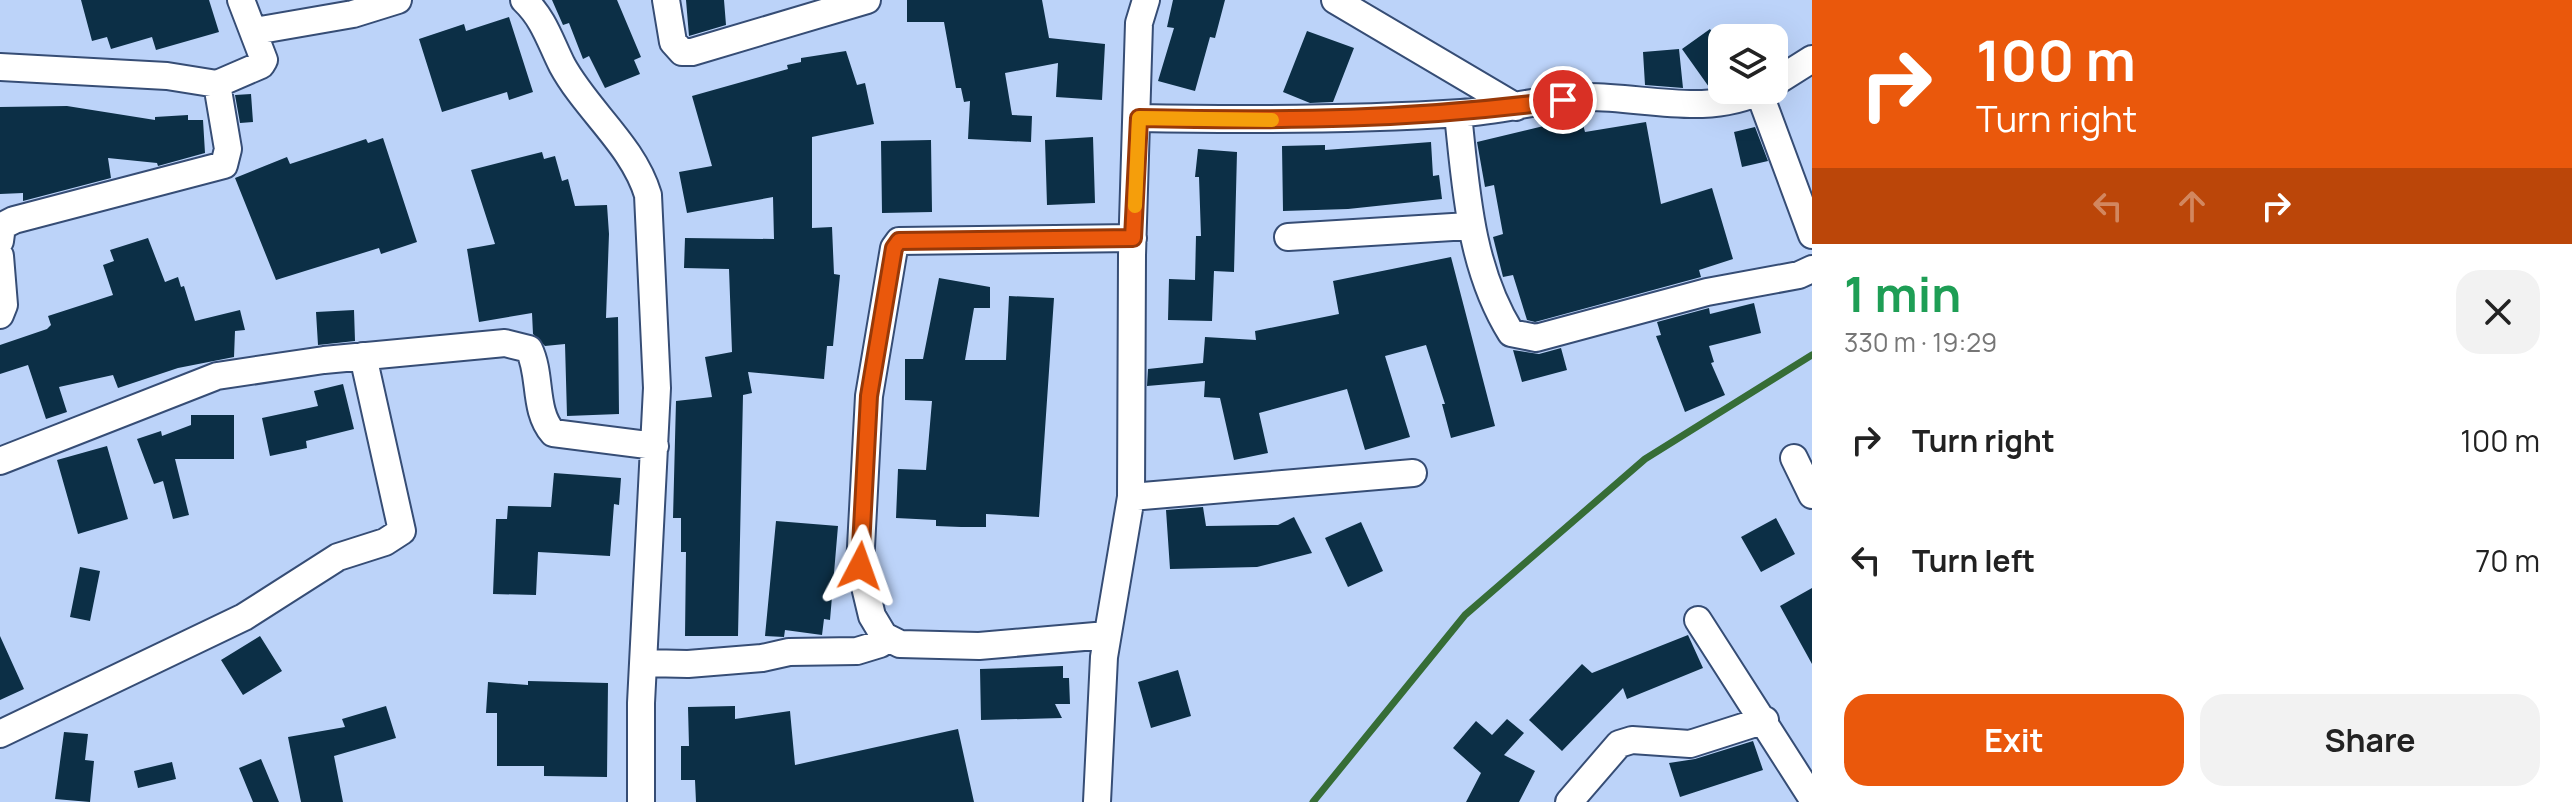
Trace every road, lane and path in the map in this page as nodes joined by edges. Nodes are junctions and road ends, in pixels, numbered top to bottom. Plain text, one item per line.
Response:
1 (241, 0) edge
2 (398, 0) edge
3 (524, 0) edge
4 (666, 0) edge
5 (867, 0) edge
6 (1146, 0) edge
7 (1335, 0) edge
8 (255, 31) junction
9 (1812, 59) edge
10 (0, 67) edge
11 (1788, 74) edge
12 (217, 84) junction
13 (1708, 103) edge
14 (1770, 104) edge
15 (1516, 107) junction
16 (1458, 114) junction
17 (1139, 118) junction
18 (1469, 226) junction
19 (1812, 235) edge
20 (1288, 237) dead end
21 (1133, 238) junction
22 (0, 241) edge
23 (0, 256) edge
24 (1812, 269) edge
25 (0, 315) edge
26 (363, 356) junction
27 (655, 446) junction
28 (1794, 458) dead end
29 (0, 461) edge
30 (1413, 473) dead end
31 (1812, 495) edge
32 (1131, 497) junction
33 (1698, 620) dead end
34 (1107, 635) junction
35 (884, 636) junction
36 (644, 663) junction
37 (1765, 720) junction
38 (0, 734) edge
39 (1812, 798) edge
40 (641, 802) edge
41 (1097, 802) edge
42 (1569, 802) edge

1 - 8 street
2 - 8 street
3 - 27 street
4 - 5 street
6 - 17 street
7 - 15 street
8 - 12 street
9 - 11 street
10 - 12 street
12 - 22 street
13 - 15 street
14 - 19 street
15 - 16 street
16 - 17 street
16 - 18 street
17 - 21 street
18 - 20 street
18 - 24 street
21 - 32 street
21 - 35 street
23 - 25 street
26 - 27 street
26 - 29 street
26 - 38 street
27 - 36 street
28 - 31 street
30 - 32 street
32 - 34 street
33 - 37 street
34 - 35 street
34 - 41 street
35 - 36 street
36 - 40 street
37 - 39 street
37 - 42 street

